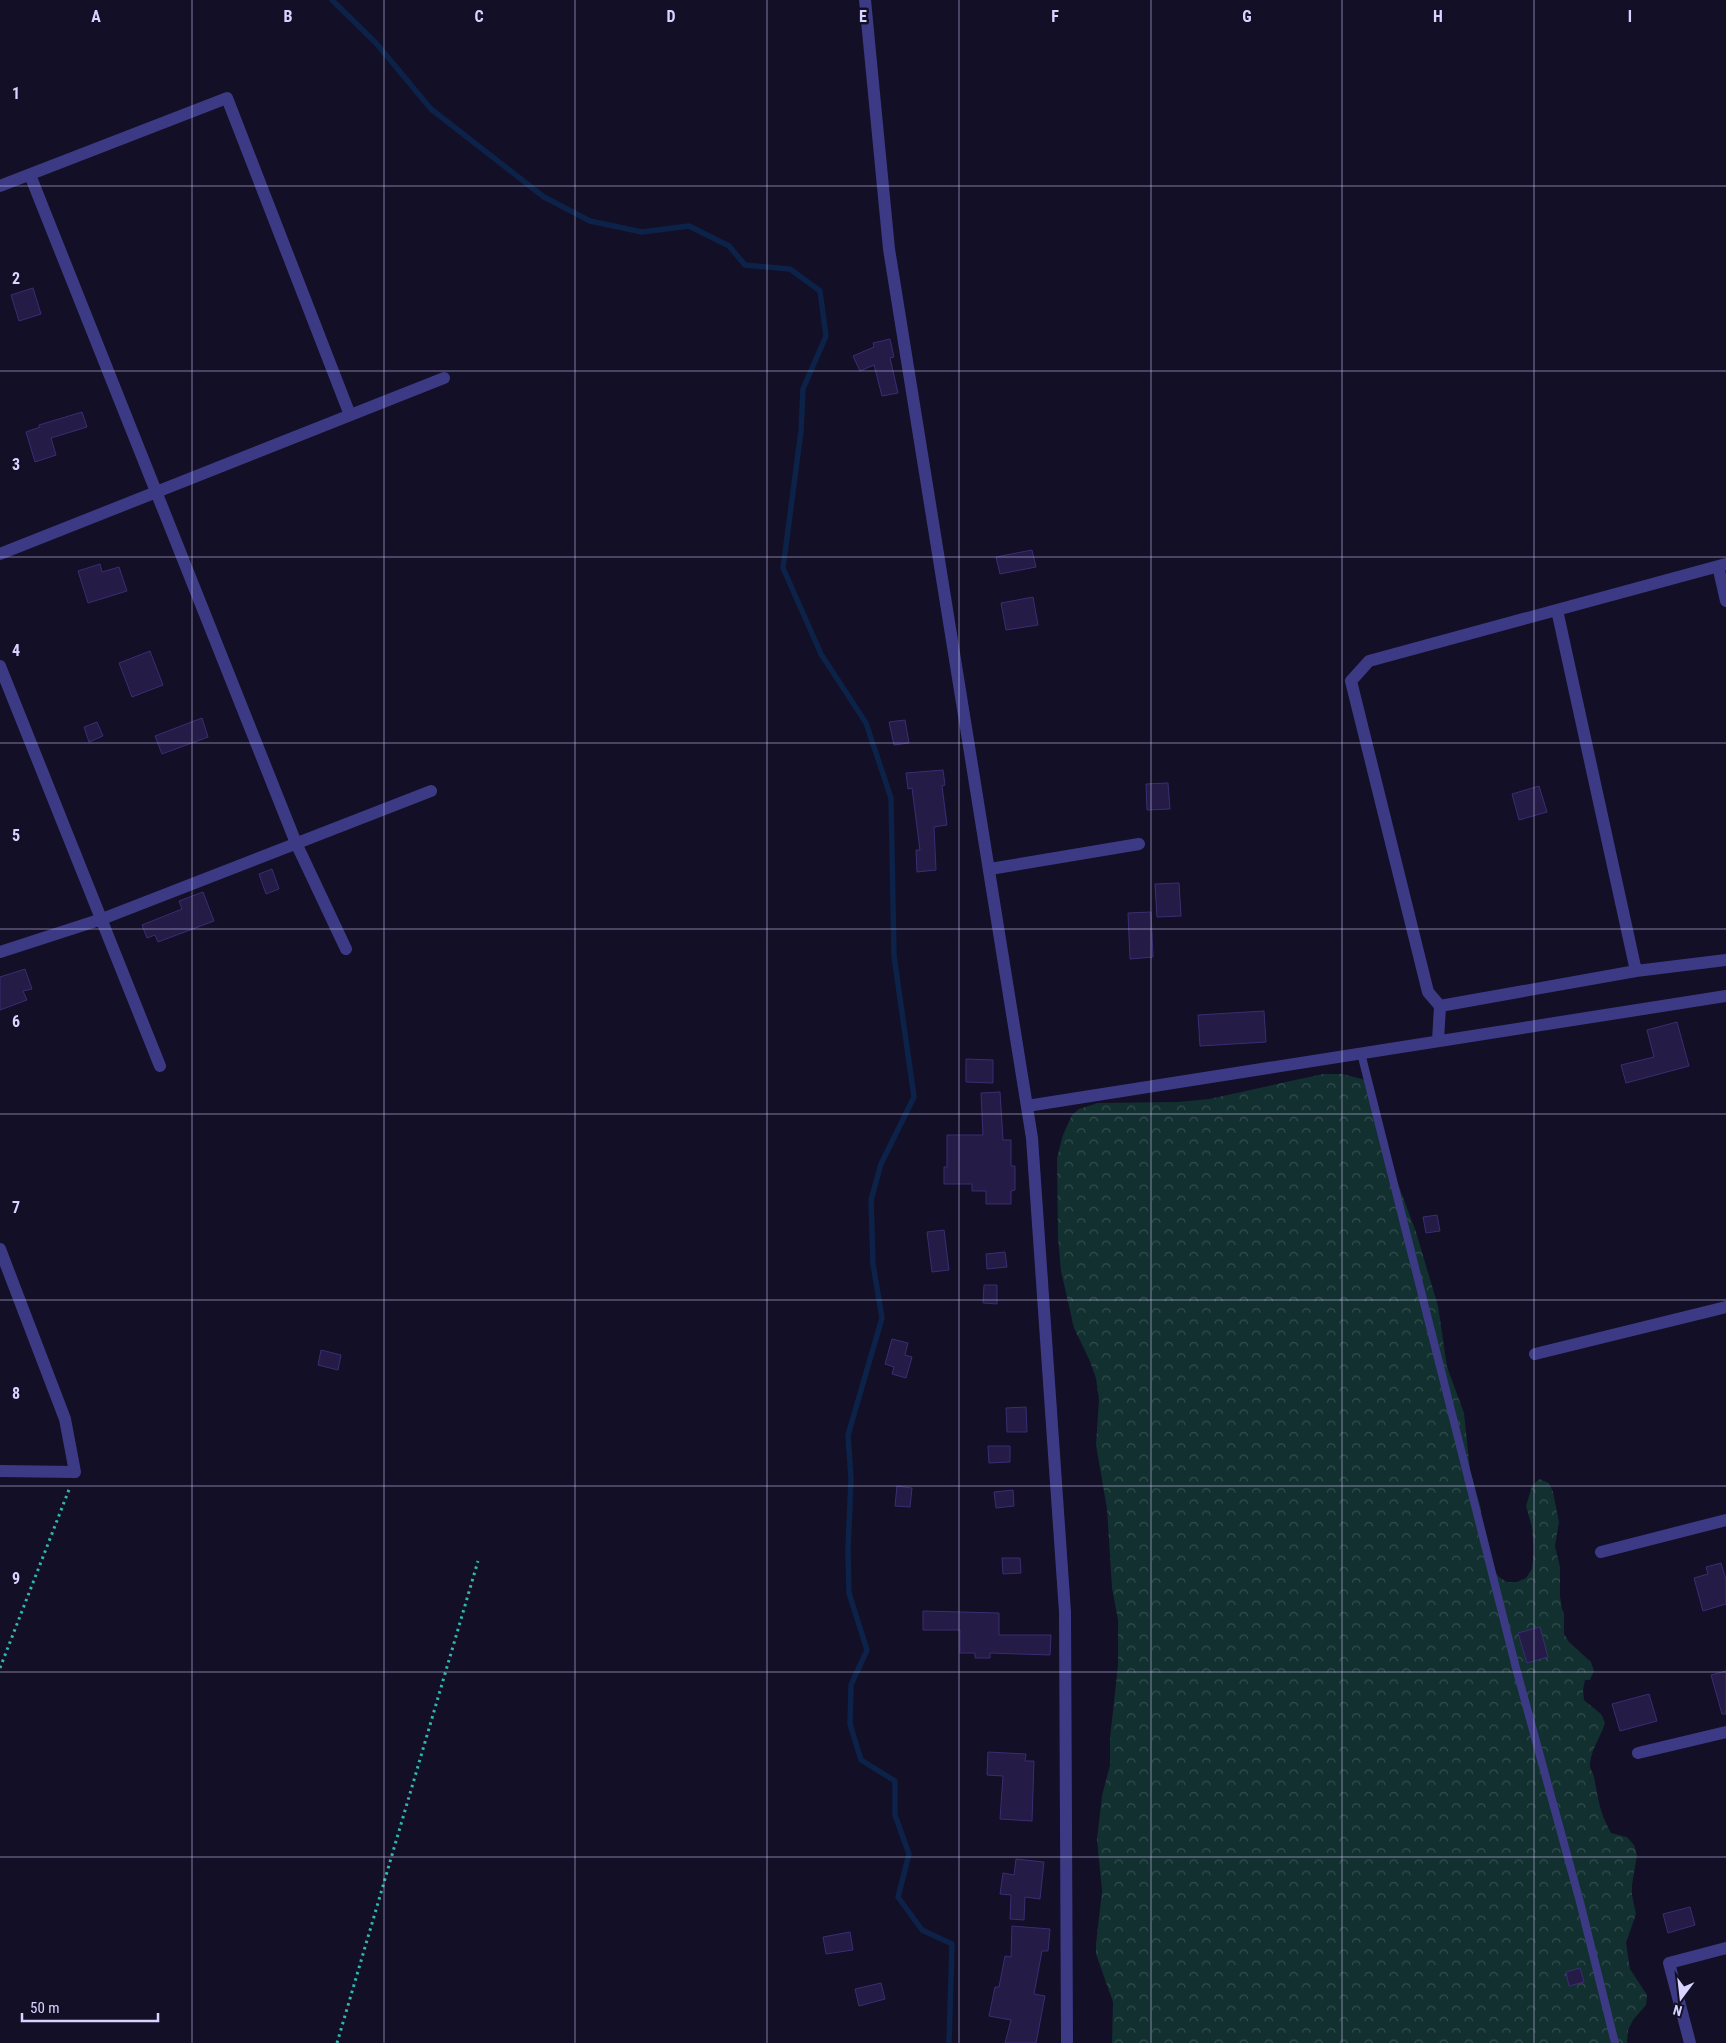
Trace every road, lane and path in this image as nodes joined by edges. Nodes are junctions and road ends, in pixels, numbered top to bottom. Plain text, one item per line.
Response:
1 (865, 0) edge
2 (30, 175) junction
3 (0, 186) edge
4 (444, 378) dead end
5 (350, 415) junction
6 (158, 492) junction
7 (0, 554) edge
8 (1722, 565) edge
9 (1726, 601) edge
10 (1557, 610) junction
11 (0, 666) edge
12 (431, 791) dead end
13 (296, 843) junction
14 (1139, 844) dead end
15 (990, 869) junction
16 (102, 919) junction
17 (346, 949) dead end
18 (0, 952) edge
19 (1726, 960) edge
20 (1636, 972) junction
21 (1726, 996) edge
22 (1440, 1006) junction
23 (1438, 1041) junction
24 (1361, 1053) junction
25 (160, 1066) dead end
26 (1027, 1106) junction
27 (0, 1249) edge
28 (1726, 1307) edge
29 (1535, 1354) dead end
30 (0, 1470) edge
31 (75, 1472) junction
32 (1726, 1520) edge
33 (1601, 1552) dead end
34 (478, 1561) dead end
35 (0, 1668) edge
36 (1726, 1732) edge
37 (1638, 1753) dead end
38 (1726, 1948) edge
39 (337, 2043) edge
40 (1067, 2043) edge
41 (1615, 2043) edge
42 (1690, 2043) edge

1 - 15 street
2 - 3 street
2 - 5 street
2 - 6 street
4 - 5 street
5 - 6 street
6 - 7 street
6 - 13 street
8 - 9 street
8 - 10 street
10 - 20 street
10 - 22 street
11 - 16 street
12 - 13 street
13 - 16 street
13 - 17 street
14 - 15 street
15 - 26 street
16 - 18 street
16 - 25 street
19 - 20 street
20 - 22 street
21 - 23 street
22 - 23 street
23 - 24 street
24 - 26 street
24 - 41 lane
26 - 40 street
27 - 31 street
28 - 29 street
30 - 31 street
31 - 35 path
32 - 33 street
34 - 39 path
36 - 37 street
38 - 42 street

